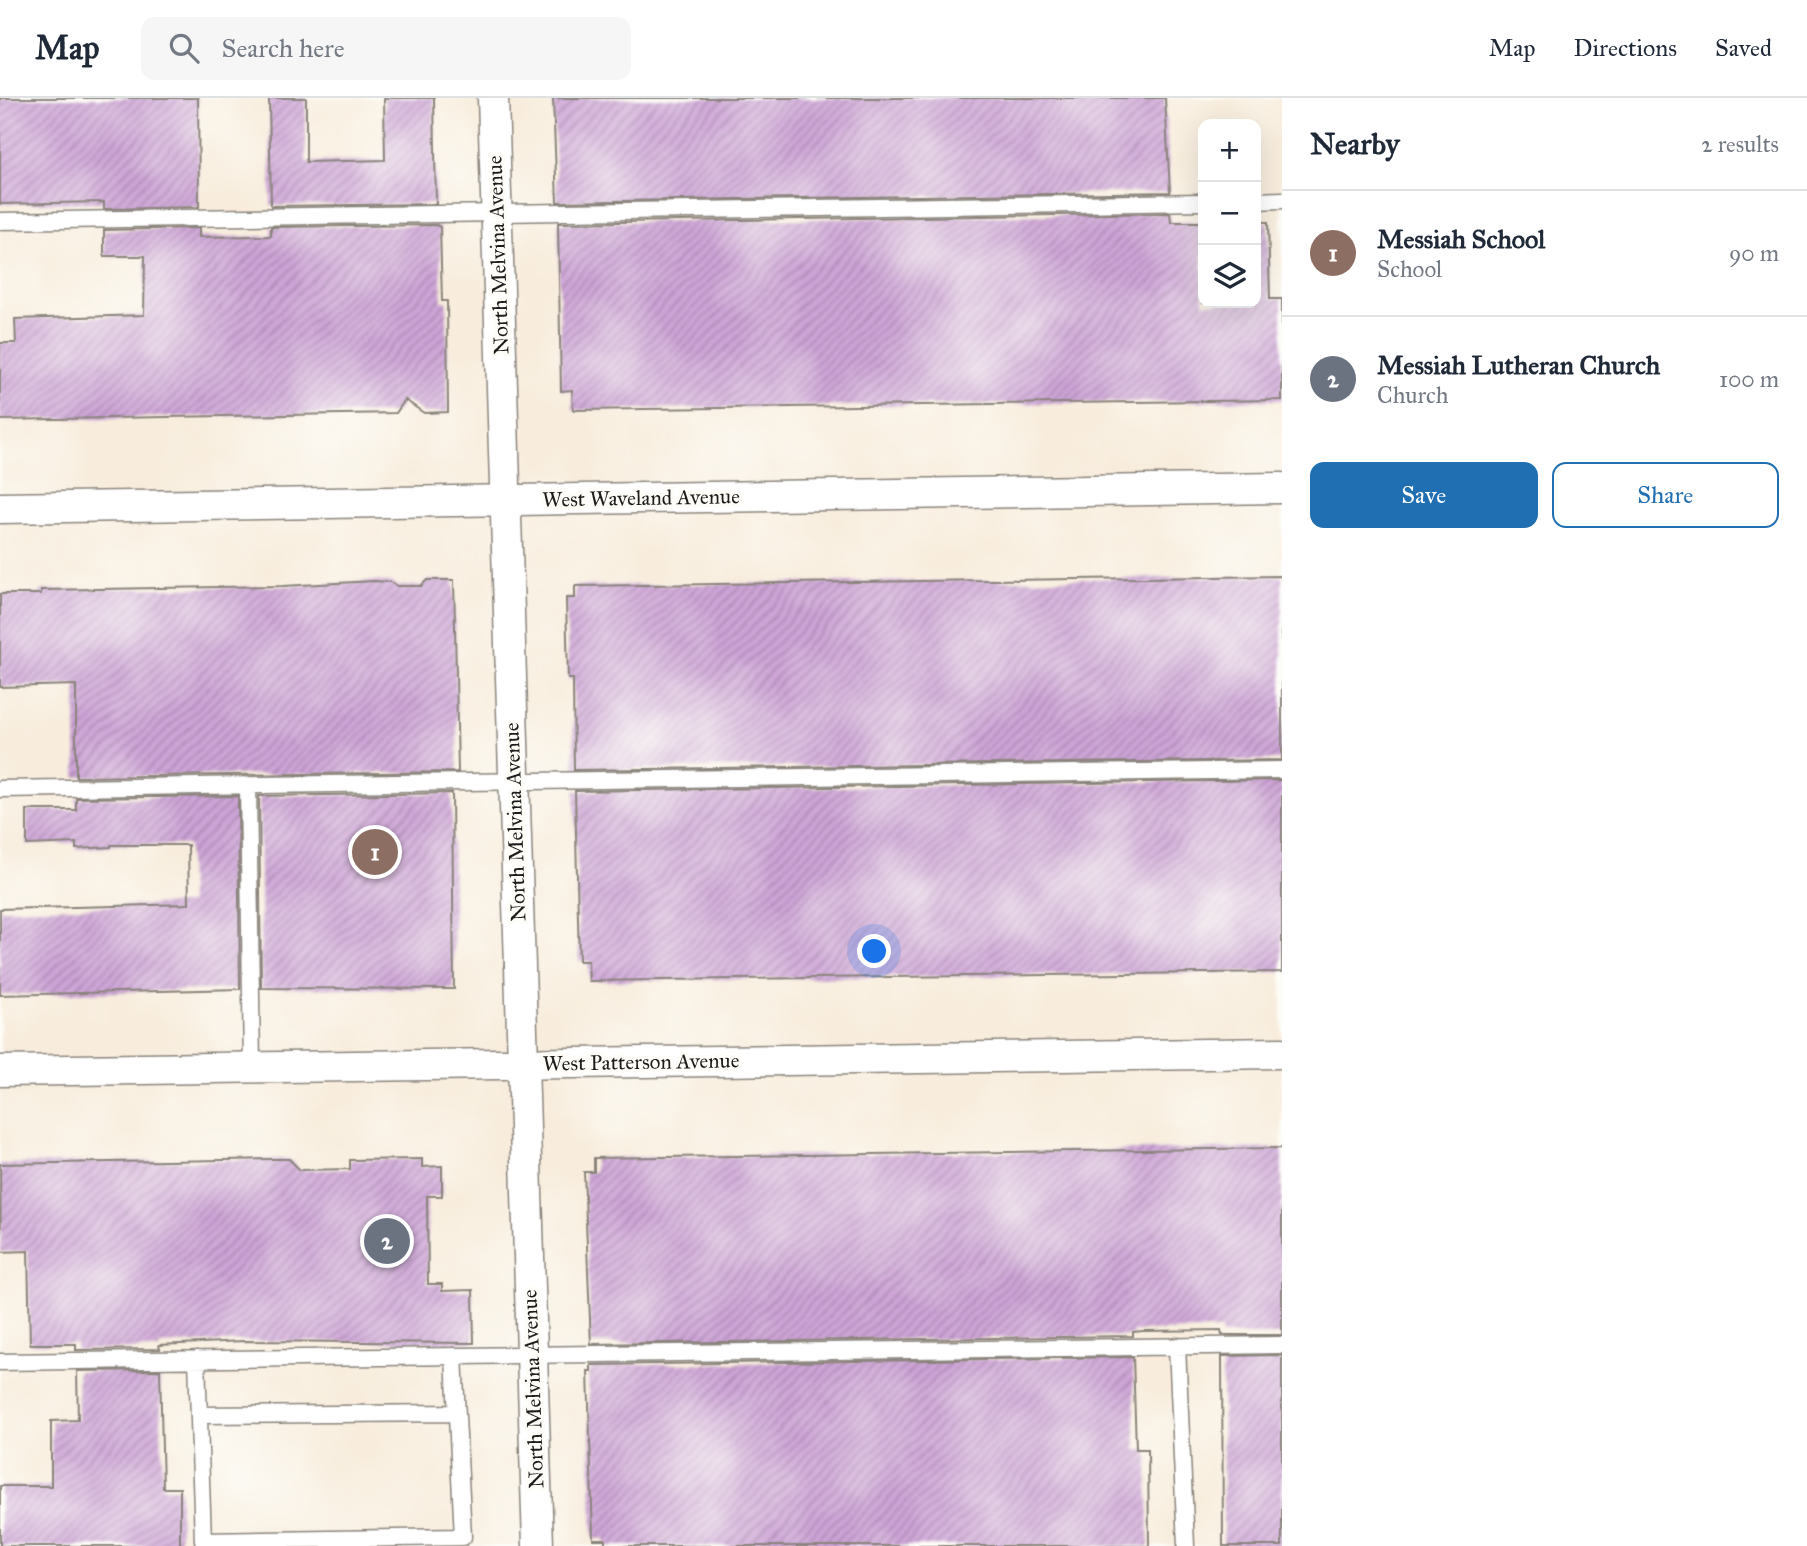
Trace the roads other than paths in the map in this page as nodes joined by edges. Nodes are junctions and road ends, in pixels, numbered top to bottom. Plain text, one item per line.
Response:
1 (493, 98) edge
2 (1282, 200) edge
3 (1261, 201) edge
4 (1198, 202) edge
5 (496, 213) junction
6 (0, 221) edge
7 (1282, 488) edge
8 (505, 500) junction
9 (0, 508) edge
10 (1282, 770) edge
11 (514, 781) junction
12 (248, 786) junction
13 (0, 789) edge
14 (1282, 1053) edge
15 (523, 1064) junction
16 (252, 1068) junction
17 (0, 1071) edge
18 (1282, 1345) edge
19 (1177, 1346) junction
20 (532, 1355) junction
21 (454, 1356) junction
22 (197, 1359) junction
23 (0, 1362) edge
24 (457, 1413) junction
25 (199, 1415) junction
26 (538, 1546) edge
27 (1186, 1546) edge

1 - 5 street, North Melvina Avenue
2 - 3 lane
4 - 5 lane
5 - 6 lane
5 - 8 street, North Melvina Avenue
7 - 8 street, West Waveland Avenue
8 - 9 street, West Waveland Avenue
8 - 11 street, North Melvina Avenue
10 - 11 lane
11 - 12 lane
11 - 15 street, North Melvina Avenue
12 - 13 lane
12 - 16 lane
14 - 15 street, West Patterson Avenue
15 - 16 street, West Patterson Avenue
15 - 20 street, North Melvina Avenue
16 - 17 street, West Patterson Avenue
18 - 19 lane
19 - 20 lane
19 - 27 lane
20 - 21 lane
20 - 26 street, North Melvina Avenue
21 - 22 lane
21 - 24 lane
22 - 23 lane
22 - 25 lane
24 - 25 lane
24 - 25 lane

